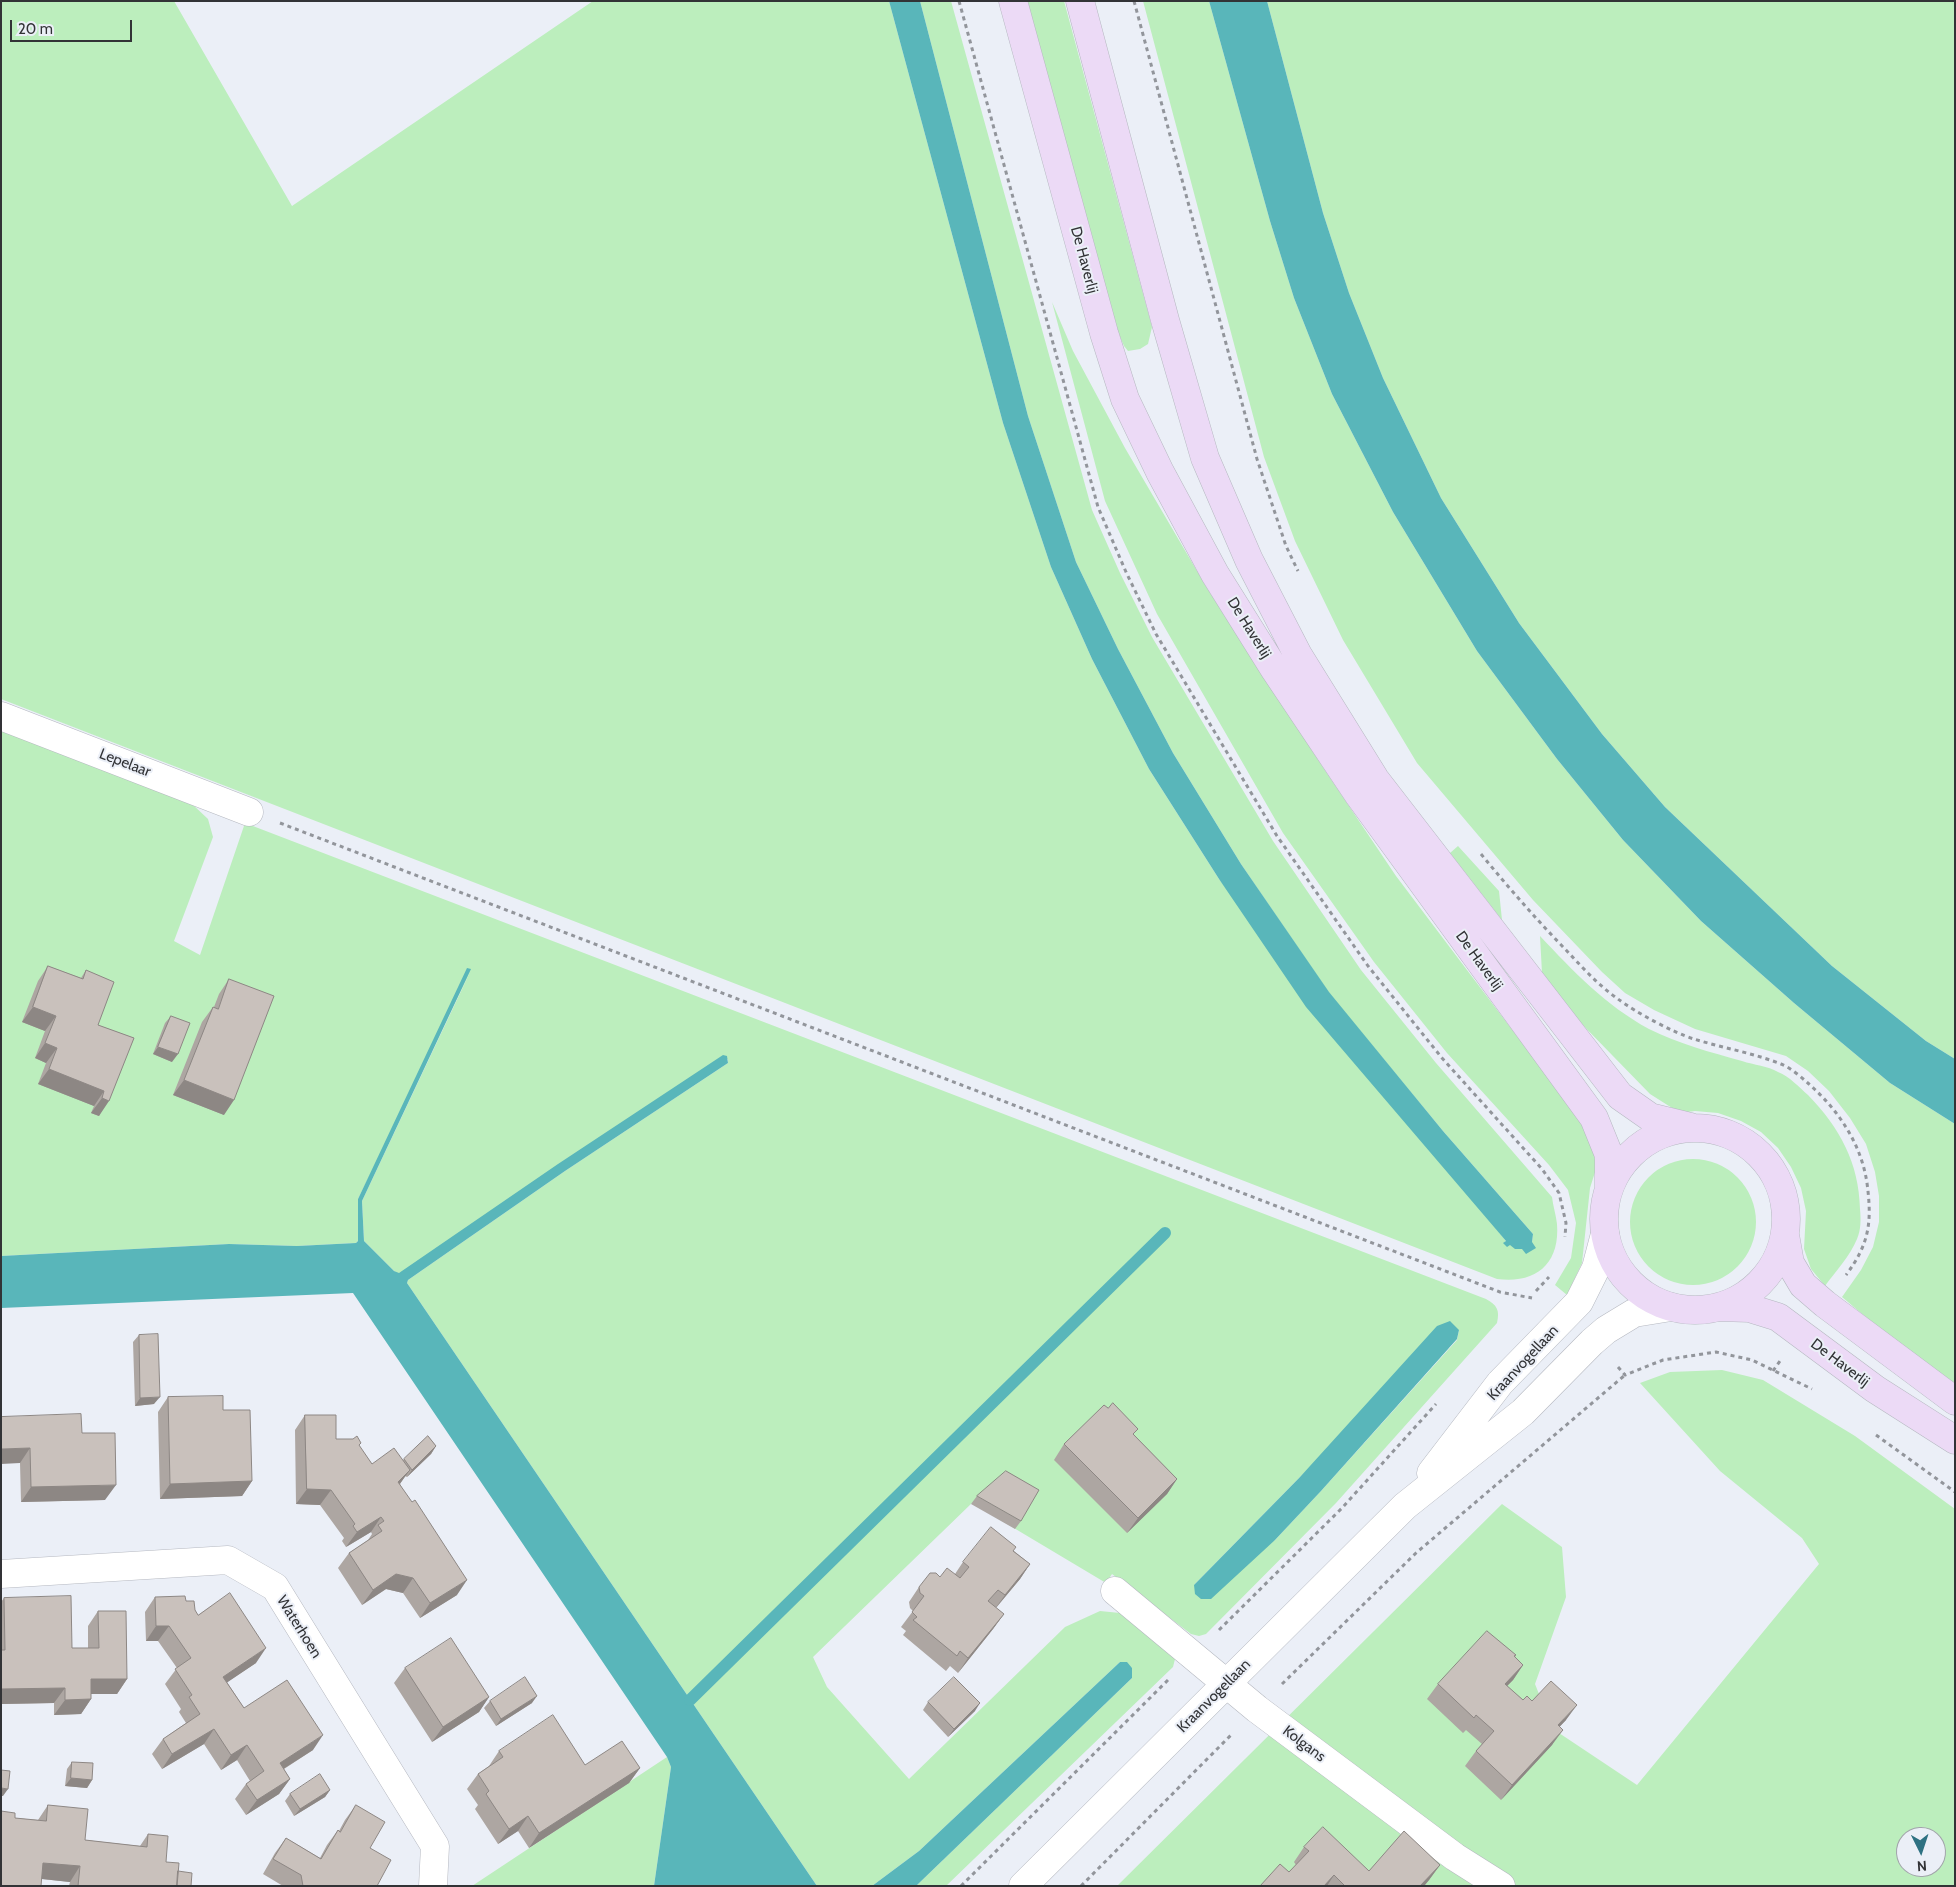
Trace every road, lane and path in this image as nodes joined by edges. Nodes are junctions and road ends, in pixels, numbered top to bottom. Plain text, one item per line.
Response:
1 (959, 1) edge
2 (1013, 1) edge
3 (1080, 1) edge
4 (1134, 1) edge
5 (1299, 573) dead end
6 (1, 716) edge
7 (250, 812) joint
8 (1477, 849) dead end
9 (1691, 1127) junction
10 (1609, 1189) junction
11 (1605, 1234) junction
12 (1785, 1235) junction
13 (1564, 1240) dead end
14 (1554, 1270) dead end
15 (1530, 1298) junction
16 (1825, 1304) junction
17 (1524, 1306) dead end
18 (1671, 1307) junction
19 (1720, 1307) junction
20 (1801, 1334) junction
21 (1626, 1375) dead end
22 (1814, 1390) dead end
23 (1440, 1400) dead end
24 (1955, 1401) edge
25 (1868, 1429) dead end
26 (1955, 1440) edge
27 (1955, 1492) edge
28 (1406, 1506) junction
29 (1, 1574) edge
30 (1114, 1591) dead end
31 (1193, 1656) junction
32 (1227, 1683) junction
33 (1257, 1709) junction
34 (433, 1886) edge
35 (961, 1886) edge
36 (1023, 1886) edge
37 (1081, 1886) edge
38 (1501, 1886) edge

1 - 13 path
2 - 10 street, De Haverlij
3 - 9 street, De Haverlij
4 - 5 path
6 - 7 street, Lepelaar
7 - 15 path
8 - 16 path
9 - 10 street
9 - 12 street
10 - 11 street, De Haverlij
11 - 18 street, De Haverlij
11 - 28 street, Kraanvogellaan
12 - 16 street
12 - 19 street
14 - 15 path
15 - 17 path
16 - 24 street
18 - 19 street, De Haverlij
18 - 28 street, Kraanvogellaan
19 - 20 street, De Haverlij
20 - 22 path
20 - 26 street, De Haverlij
21 - 33 path
23 - 31 path
25 - 27 path
28 - 32 street, Kraanvogellaan
29 - 34 street, Waterhoen
30 - 31 street, Kolgans
31 - 32 street, Kolgans
31 - 35 path
32 - 33 street, Kolgans
32 - 36 street, Kraanvogellaan
33 - 37 path
33 - 38 street, Kolgans

